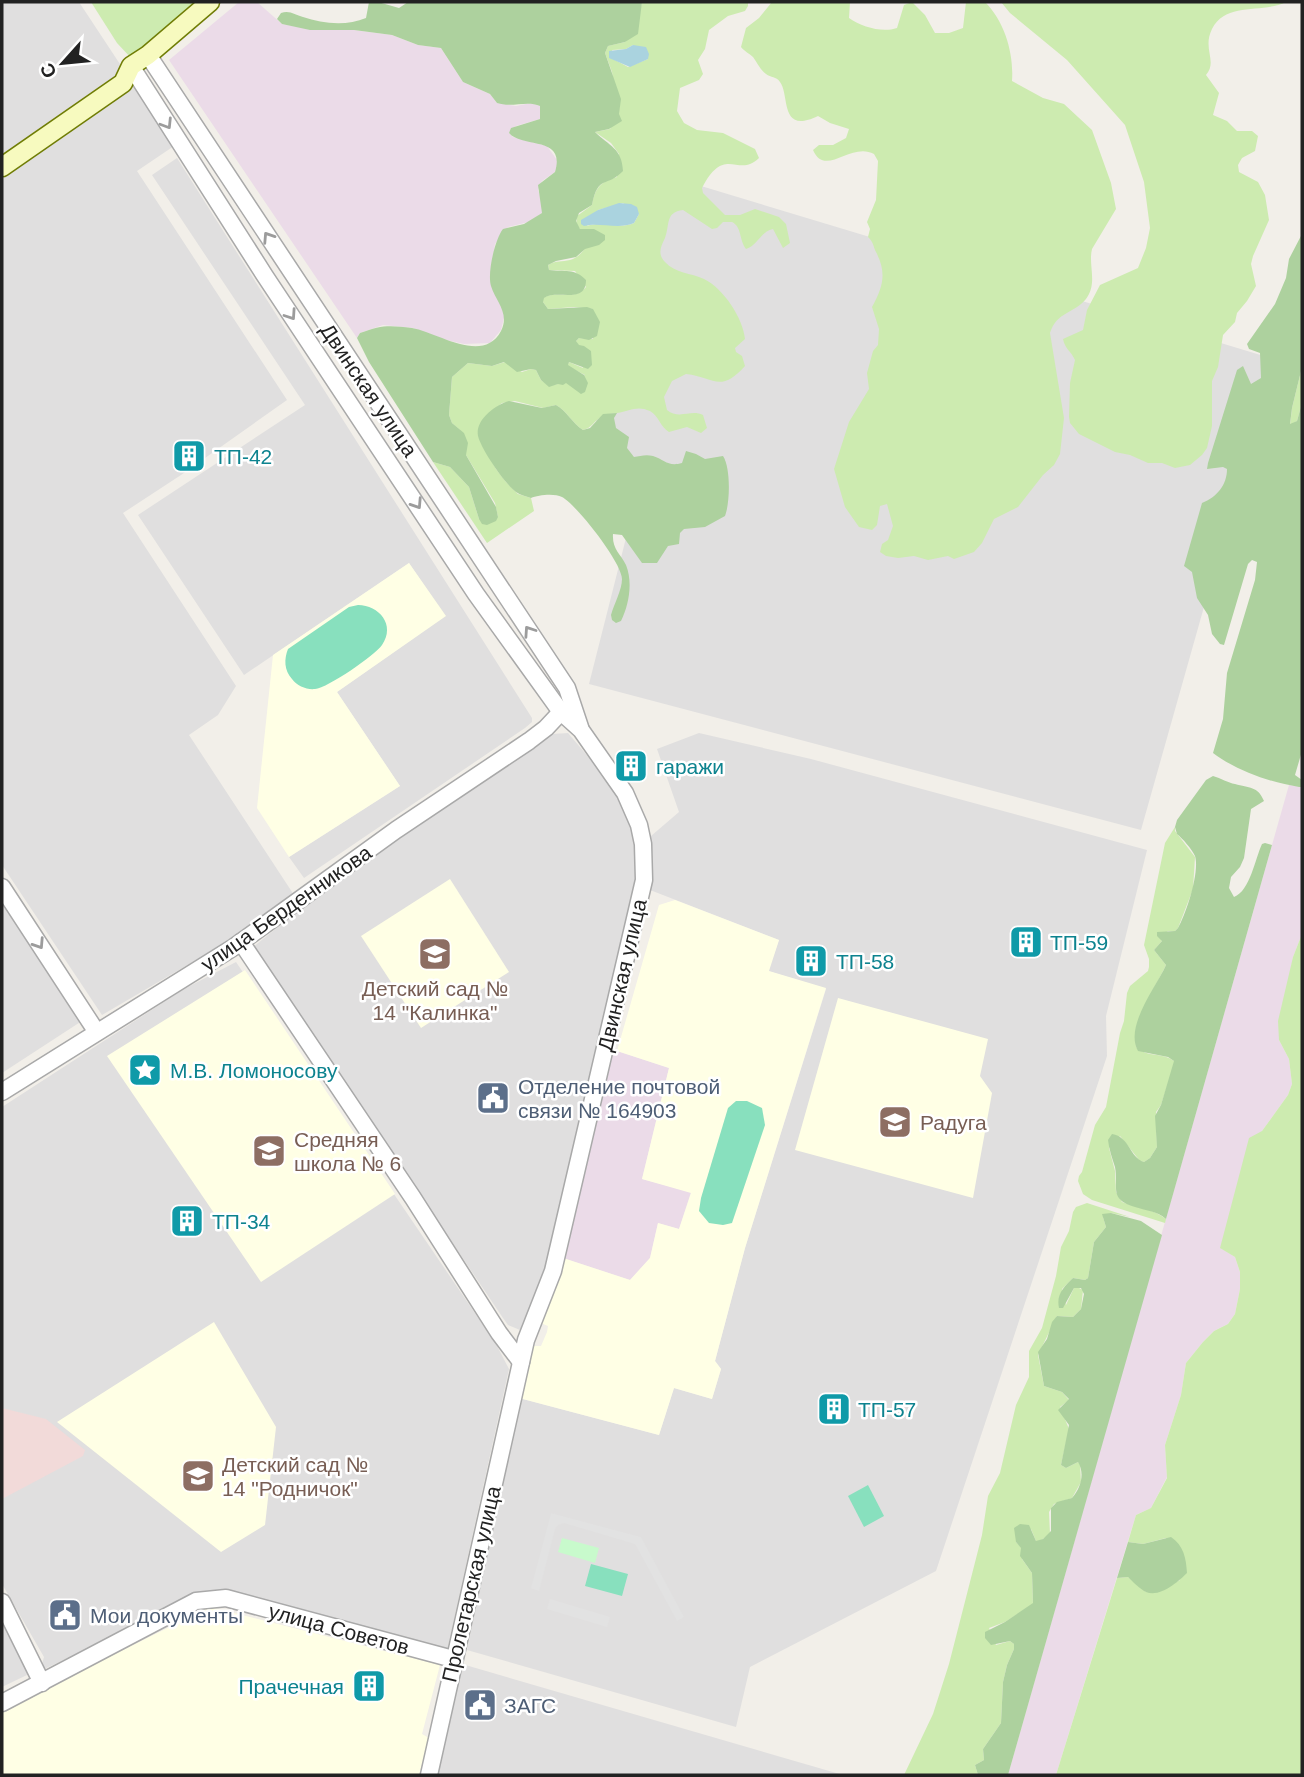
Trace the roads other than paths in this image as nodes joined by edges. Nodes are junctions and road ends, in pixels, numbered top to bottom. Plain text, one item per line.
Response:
1 (210, 2) edge
2 (148, 55) junction
3 (131, 66) junction
4 (2, 167) edge
5 (561, 712) junction
6 (581, 730) junction
7 (2, 887) edge
8 (241, 942) junction
9 (96, 1031) junction
10 (2, 1092) edge
11 (499, 1333) junction
12 (526, 1340) junction
13 (521, 1362) junction
14 (514, 1392) joint
15 (2, 1602) edge
16 (453, 1659) junction
17 (42, 1683) junction
18 (2, 1703) edge
19 (429, 1775) edge

1 - 2 main road
2 - 3 main road
6 -> 2 street, Двинская улица
3 - 4 main road
3 -> 5 street, Двинская улица
5 - 6 street, Двинская улица
5 - 8 street, улица Берденникова
6 - 12 street, Двинская улица
7 -> 9 street
8 - 9 street, улица Берденникова
8 - 11 street
9 - 10 street, улица Берденникова
11 - 12 street
11 - 13 street
12 - 13 street, Двинская улица
13 - 14 street, Двинская улица
14 - 16 street, Пролетарская улица
15 - 17 street
16 - 17 street, улица Советов
16 - 19 street, Пролетарская улица
17 - 18 street, улица Советов

